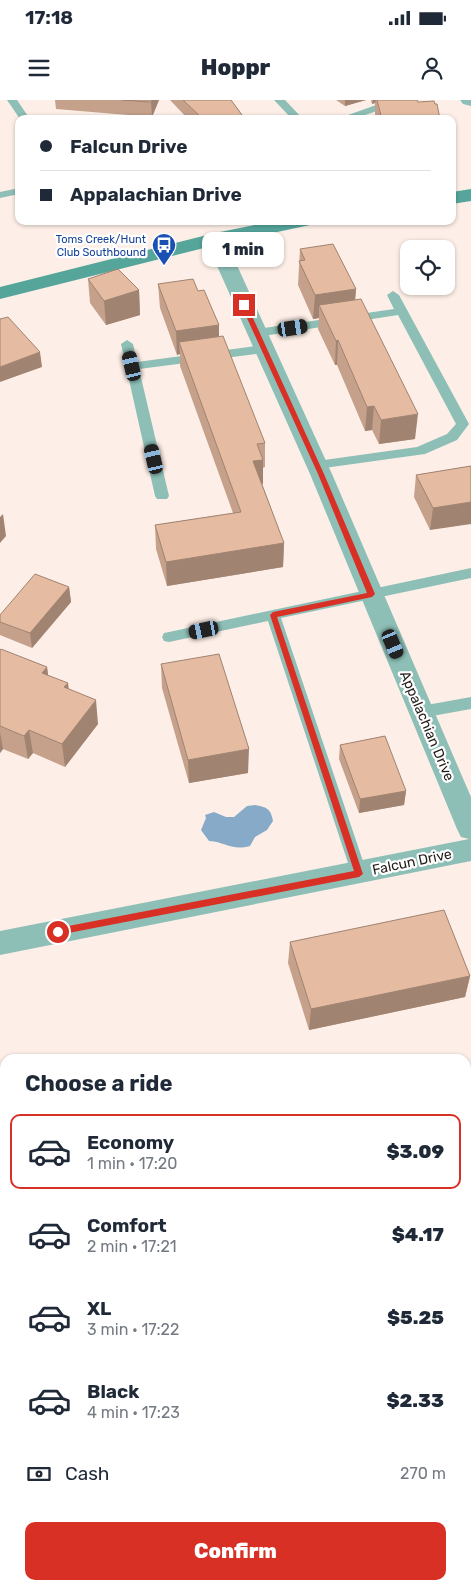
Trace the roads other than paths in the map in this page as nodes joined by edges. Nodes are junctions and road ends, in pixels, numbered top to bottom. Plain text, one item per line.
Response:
1 (12, 100) edge
2 (279, 100) edge
3 (400, 100) edge
4 (22, 115) edge
5 (294, 115) edge
6 (354, 115) edge
7 (15, 192) edge
8 (0, 195) edge
9 (471, 195) edge
10 (456, 197) edge
11 (283, 225) edge
12 (215, 239) junction
13 (0, 293) edge
14 (393, 295) dead end
15 (402, 311) junction
16 (261, 341) junction
17 (127, 344) dead end
18 (132, 366) junction
19 (316, 465) junction
20 (162, 496) dead end
21 (471, 573) edge
22 (372, 594) junction
23 (273, 615) junction
24 (169, 637) dead end
25 (471, 703) edge
26 (421, 712) junction
27 (471, 829) edge
28 (471, 850) edge
29 (359, 874) junction
30 (0, 943) edge

1 - 4 lane
2 - 5 lane
3 - 6 lane
7 - 8 lane
9 - 10 main road
11 - 12 main road
12 - 13 main road
12 - 16 street, Appalachian Drive
14 - 15 lane
15 - 16 lane
15 - 19 lane
16 - 18 lane
16 - 19 street, Appalachian Drive
17 - 18 lane
18 - 20 lane
19 - 22 street, Appalachian Drive
21 - 22 lane
22 - 23 lane
22 - 26 street, Appalachian Drive
23 - 24 lane
23 - 29 lane
25 - 26 lane
26 - 27 street, Appalachian Drive
28 - 29 street, Falcun Drive
29 - 30 street, Falcun Drive

